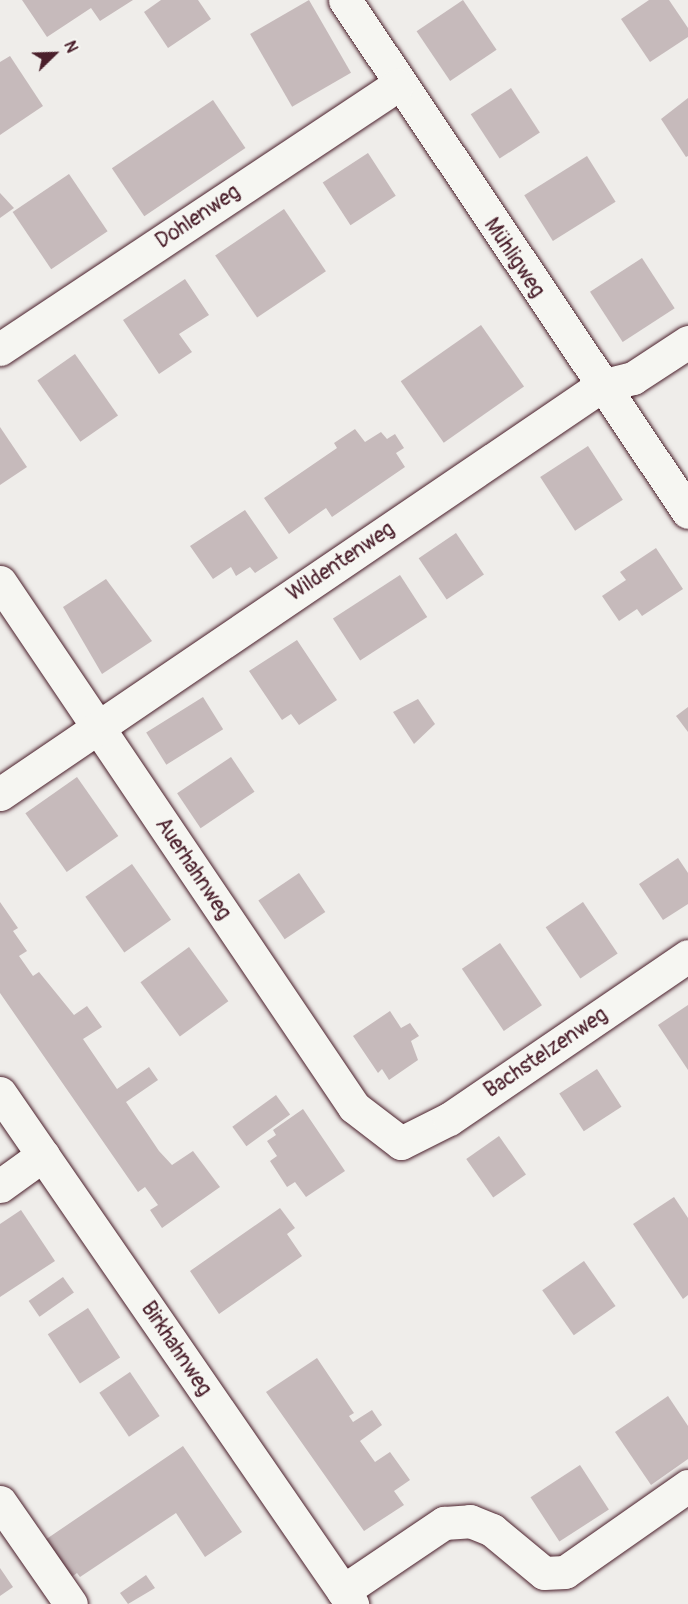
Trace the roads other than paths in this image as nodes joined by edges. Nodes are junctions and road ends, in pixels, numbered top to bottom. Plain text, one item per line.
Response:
1 (345, 0) edge
2 (397, 85) junction
3 (688, 342) edge
4 (0, 350) edge
5 (601, 386) junction
6 (688, 513) edge
7 (0, 582) edge
8 (97, 727) junction
9 (0, 794) edge
10 (688, 956) edge
11 (0, 1093) edge
12 (401, 1143) joint
13 (43, 1155) junction
14 (0, 1186) edge
15 (688, 1486) edge
16 (0, 1502) edge
17 (347, 1598) edge
18 (71, 1604) edge

1 - 2 street, Mühligweg
2 - 4 street, Dohlenweg
2 - 5 street, Mühligweg
3 - 5 street, Wildentenweg
5 - 6 street, Mühligweg
5 - 8 street, Wildentenweg
7 - 8 street, Auerhahnweg
8 - 9 street, Wildentenweg
8 - 12 street, Auerhahnweg
10 - 12 street, Bachstelzenweg
11 - 13 street, Birkhahnweg
13 - 14 street
13 - 17 street, Birkhahnweg
15 - 17 street
16 - 18 street

